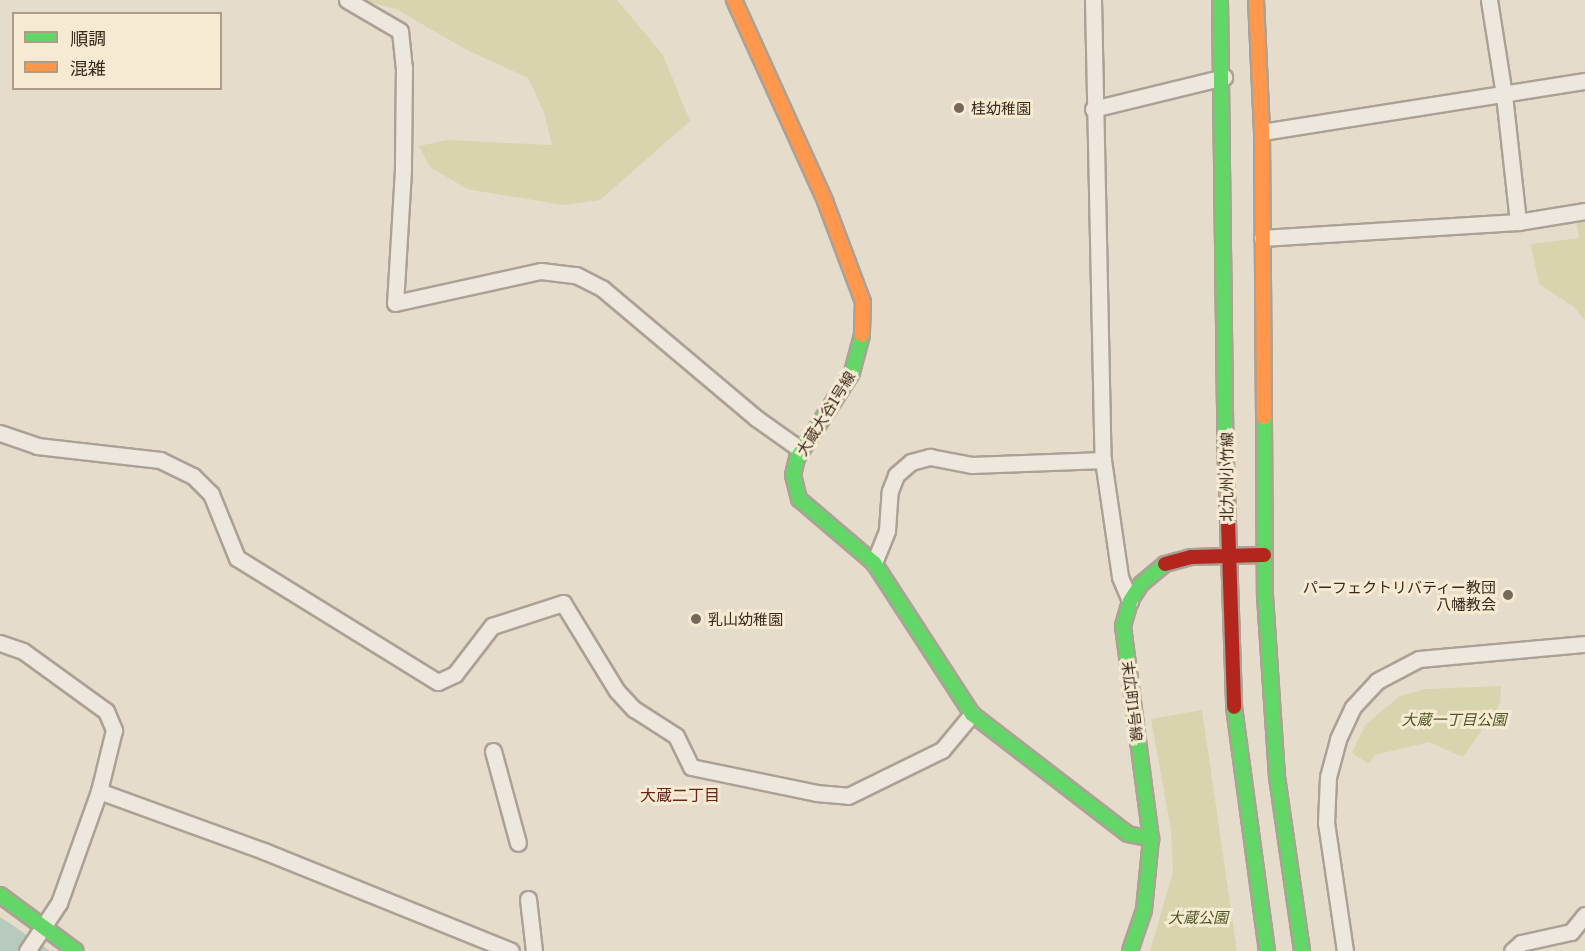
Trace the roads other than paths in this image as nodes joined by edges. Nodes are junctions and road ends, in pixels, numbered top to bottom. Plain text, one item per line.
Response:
1 (347, 0) edge
2 (734, 0) edge
3 (1093, 0) edge
4 (1220, 0) edge
5 (1256, 0) edge
6 (1489, 0) edge
7 (1224, 76) junction
8 (1585, 81) edge
9 (1504, 95) junction
10 (1092, 109) junction
11 (1262, 132) junction
12 (1585, 212) edge
13 (1518, 222) junction
14 (1262, 238) junction
15 (0, 433) edge
16 (801, 450) junction
17 (1103, 460) junction
18 (1264, 555) junction
19 (1227, 556) junction
20 (874, 563) junction
21 (1130, 601) junction
22 (0, 643) edge
23 (1585, 644) edge
24 (972, 714) junction
25 (493, 751) dead end
26 (99, 791) junction
27 (1151, 839) junction
28 (518, 843) dead end
29 (0, 894) edge
30 (528, 898) dead end
31 (1585, 915) edge
32 (46, 926) junction
33 (31, 946) edge
34 (488, 947) edge
35 (76, 951) edge
36 (511, 951) edge
37 (534, 951) edge
38 (1130, 951) edge
39 (1267, 951) edge
40 (1302, 951) edge
41 (1345, 951) edge
42 (1512, 951) edge

1 - 16 street
2 - 16 main road, 大蔵大谷1号線
3 - 10 street
4 - 7 main road, 北九州小竹線
5 - 11 main road
6 - 9 street
7 - 10 street
7 - 19 main road, 北九州小竹線
8 - 9 street
9 - 11 street
9 - 13 street
10 - 17 street
11 - 14 main road
12 - 13 street
13 - 14 street
14 - 18 main road
15 - 24 street
16 - 20 main road, 大蔵大谷1号線
17 - 20 street
17 - 21 street
18 - 19 main road, 末広町1号線
18 - 40 main road
19 - 21 main road, 末広町1号線
19 - 39 main road, 北九州小竹線
20 - 24 main road, 大蔵大谷1号線
21 - 27 main road, 末広町1号線
22 - 26 street
23 - 41 street
24 - 27 main road, 大蔵大谷1号線
25 - 28 street
26 - 32 street
26 - 34 street
27 - 38 main road, 末広町1号線
29 - 32 main road
30 - 37 street
31 - 42 street
32 - 33 street
32 - 35 main road
34 - 36 street

